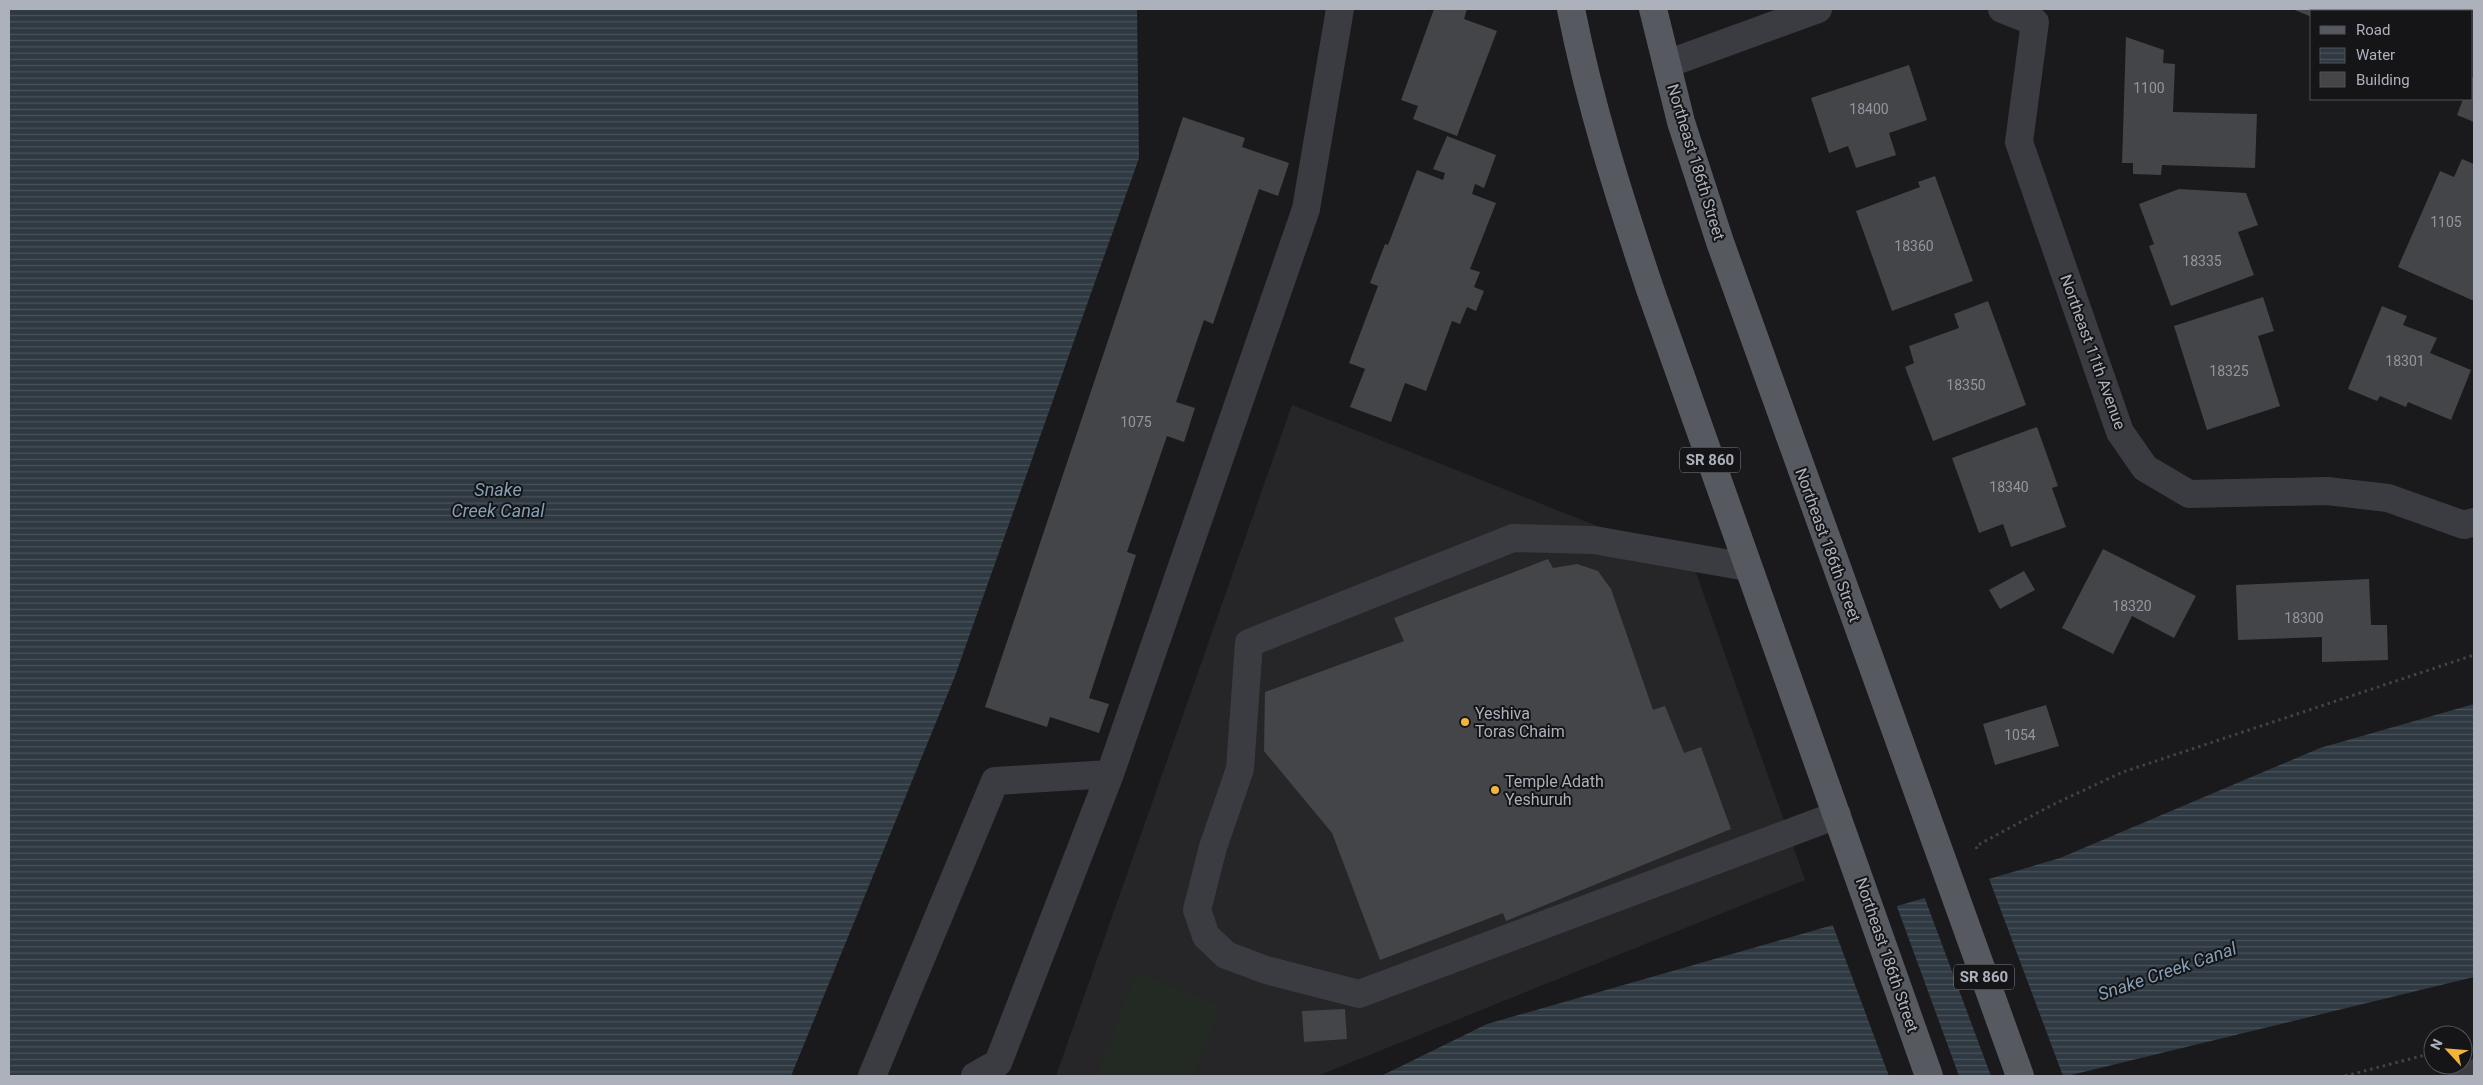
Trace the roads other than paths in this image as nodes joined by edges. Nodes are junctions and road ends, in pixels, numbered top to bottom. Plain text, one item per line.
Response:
1 (1340, 9) edge
2 (1571, 9) edge
3 (1652, 9) edge
4 (1818, 9) edge
5 (2002, 9) edge
6 (2039, 15) edge
7 (1667, 64) junction
8 (2474, 522) edge
9 (1747, 567) junction
10 (1110, 774) junction
11 (1837, 815) junction
12 (2474, 1073) edge
13 (872, 1076) edge
14 (976, 1076) edge
15 (1929, 1076) edge
16 (2020, 1076) edge
17 (2462, 1076) edge

1 - 10 street
2 - 9 main road, Northeast 186th Street / SR 860
3 - 7 main road, Northeast 186th Street / SR 860
4 - 7 street
5 - 6 street, Northeast 11th Avenue
6 - 8 street, Northeast 11th Avenue
7 - 16 main road, Northeast 186th Street / SR 860
9 - 11 main road, Northeast 186th Street / SR 860
9 - 11 street
10 - 13 street
10 - 14 street
11 - 15 main road, Northeast 186th Street / SR 860
12 - 17 street

